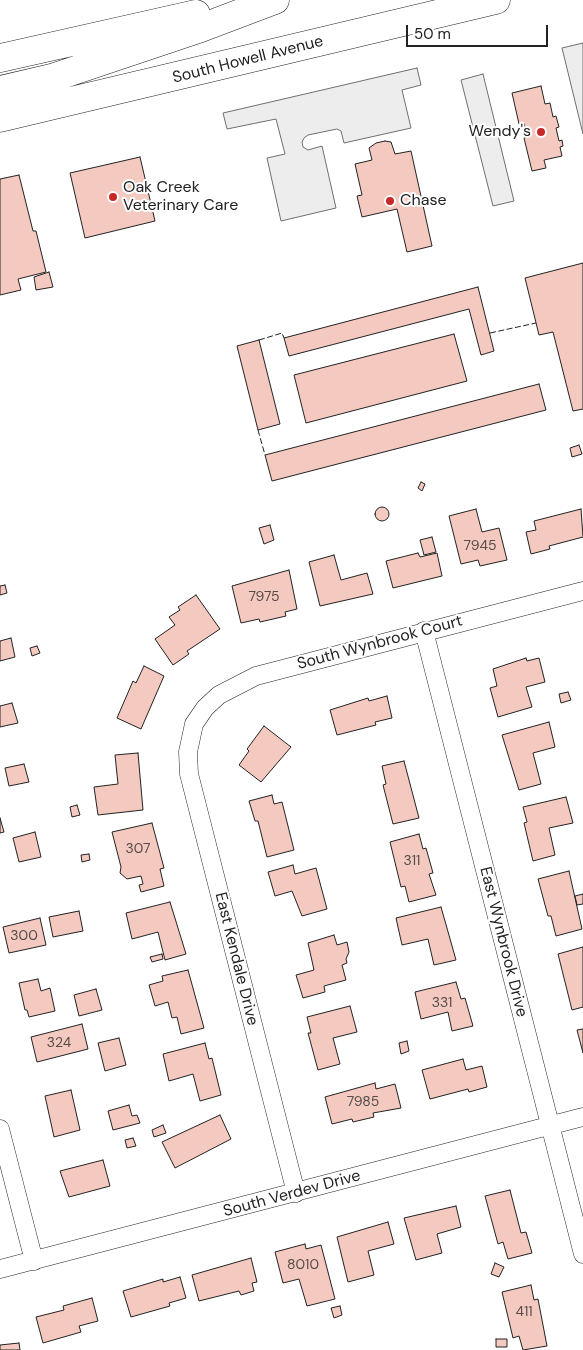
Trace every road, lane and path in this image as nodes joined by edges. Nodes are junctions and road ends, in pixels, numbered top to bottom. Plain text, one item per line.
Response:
1 (258, 0) edge
2 (275, 0) edge
3 (496, 0) edge
4 (0, 58) edge
5 (0, 90) edge
6 (0, 118) edge
7 (583, 591) edge
8 (424, 631) junction
9 (194, 724) joint
10 (583, 1117) edge
11 (550, 1125) junction
12 (0, 1129) edge
13 (296, 1193) junction
14 (583, 1254) edge
15 (34, 1261) junction
16 (0, 1269) edge

1 - 4 main road
2 - 5 main road
3 - 6 main road, South Howell Avenue
7 - 8 street, South Wynbrook Court
8 - 9 street, South Wynbrook Court
8 - 11 street, East Wynbrook Drive
9 - 13 street, East Kendale Drive
10 - 11 street, South Verdev Drive
11 - 13 street, South Verdev Drive
11 - 14 street, East Wynbrook Drive
12 - 15 street
13 - 15 street, South Verdev Drive
15 - 16 street, South Verdev Drive

